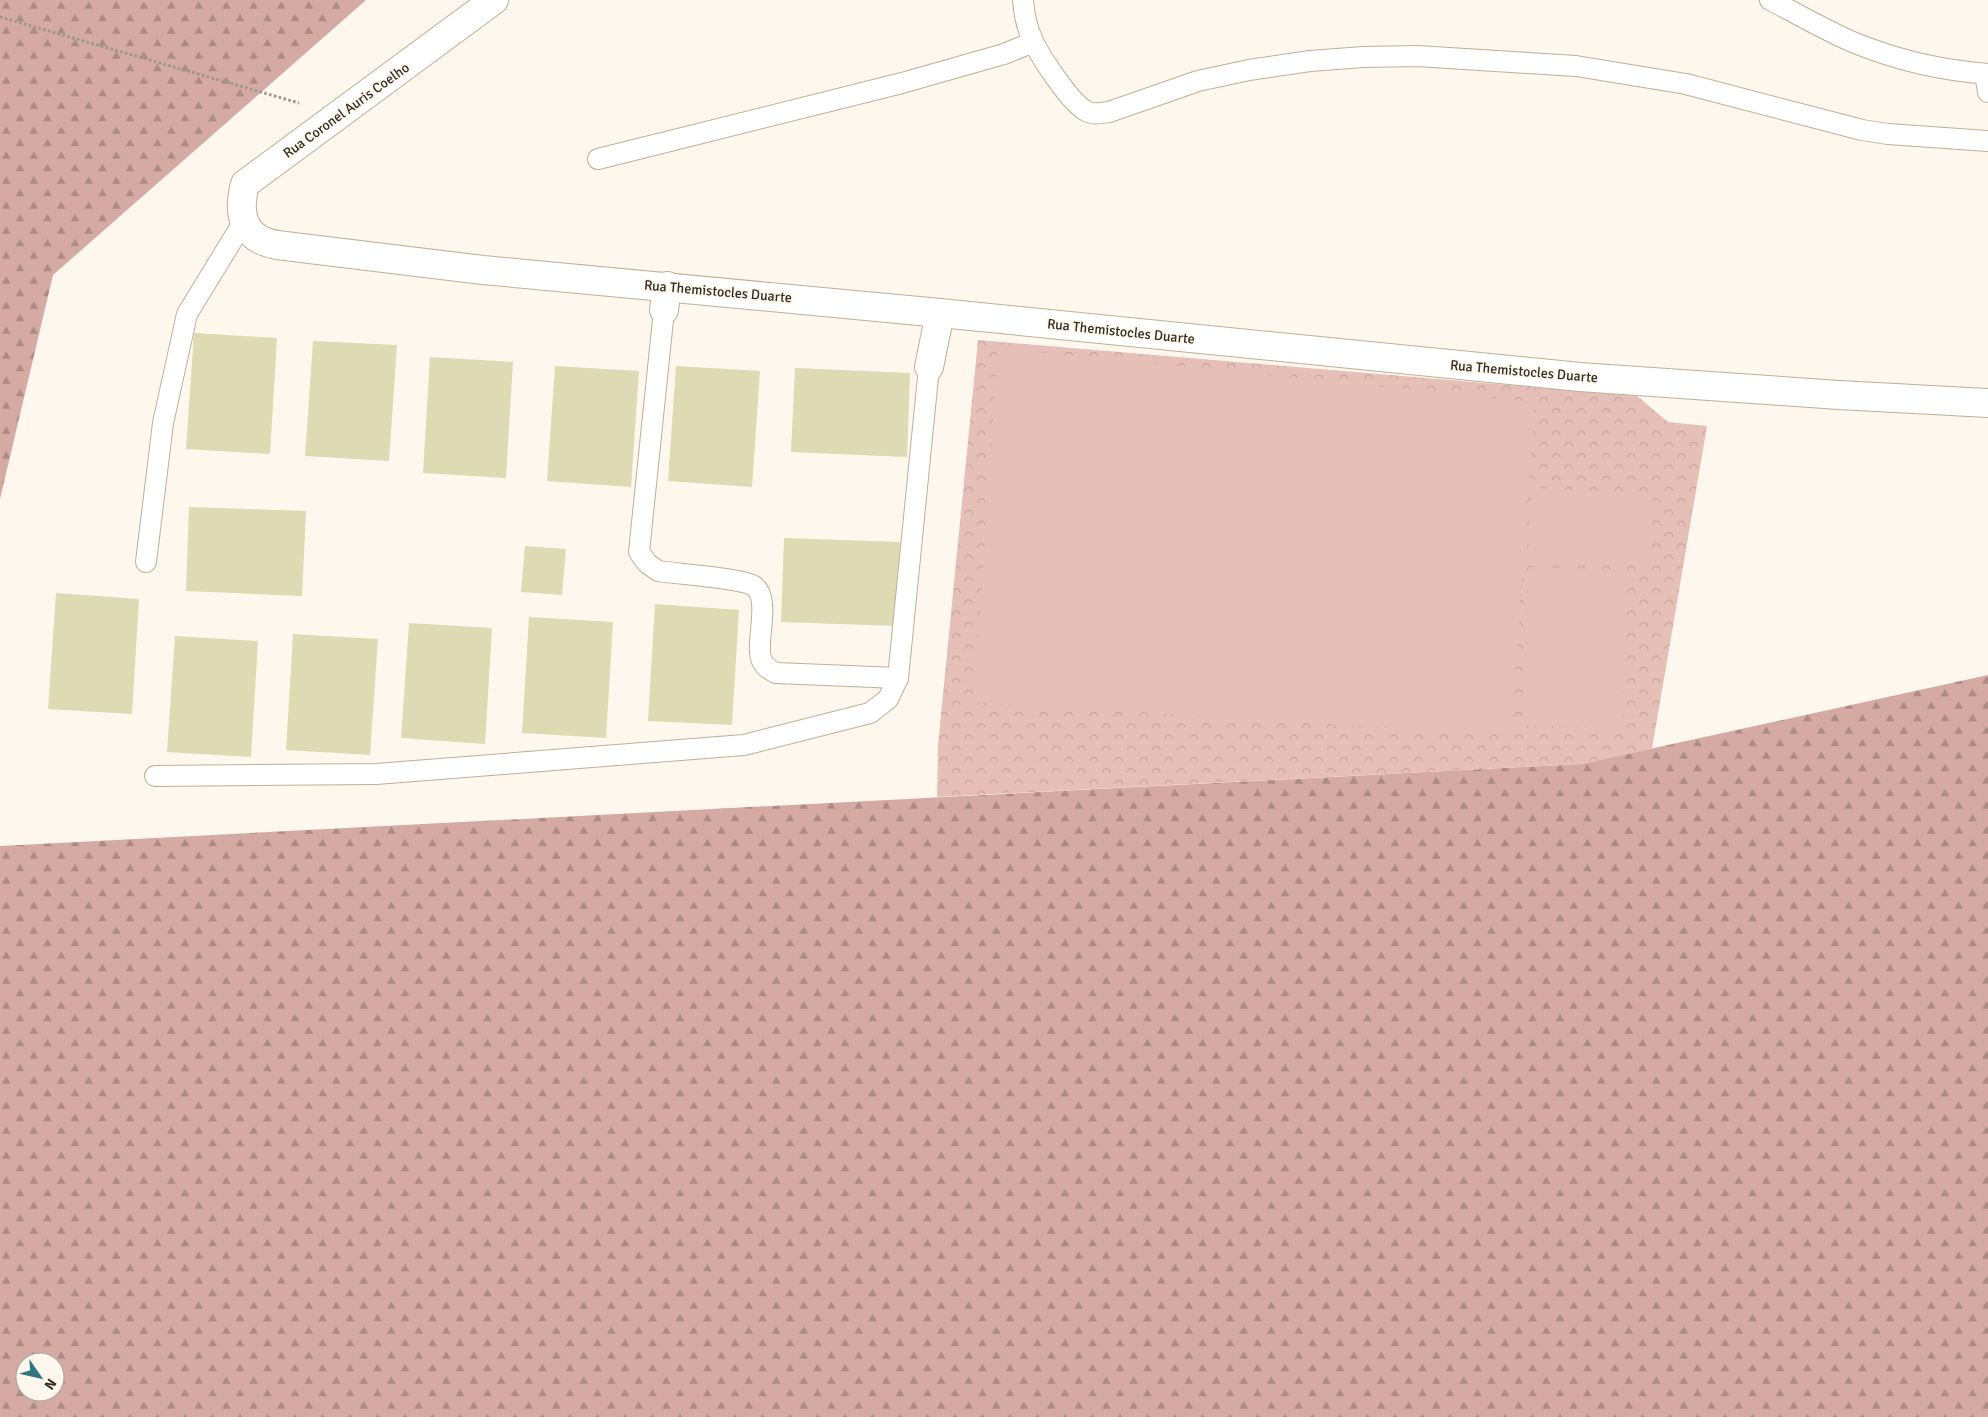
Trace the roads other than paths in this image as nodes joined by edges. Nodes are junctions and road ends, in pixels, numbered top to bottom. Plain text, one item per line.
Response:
1 (494, 0) edge
2 (1023, 0) edge
3 (1770, 0) edge
4 (1033, 42) junction
5 (1987, 80) edge
6 (1988, 141) edge
7 (598, 159) dead end
8 (251, 230) junction
9 (665, 298) junction
10 (940, 312) junction
11 (929, 367) joint
12 (1988, 403) edge
13 (146, 562) dead end
14 (898, 678) junction
15 (155, 776) dead end

1 - 8 street, Rua Coronel Auris Coelho
2 - 4 lane
3 - 5 lane
4 - 6 lane
4 - 7 lane
8 - 9 street, Rua Themistocles Duarte
8 - 13 lane
9 - 10 street, Rua Themistocles Duarte
9 - 14 lane
10 - 11 street
10 - 12 street, Rua Themistocles Duarte
11 - 14 lane
14 - 15 lane

